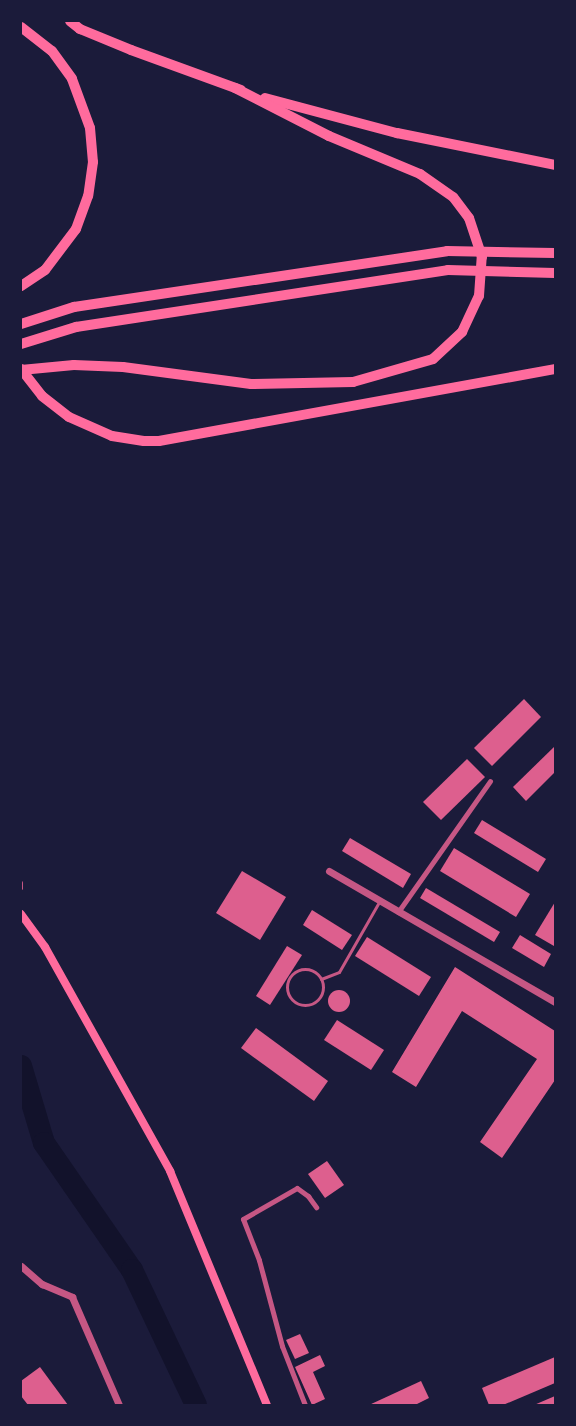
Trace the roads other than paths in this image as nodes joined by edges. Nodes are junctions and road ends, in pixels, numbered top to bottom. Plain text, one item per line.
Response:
1 (70, 21) edge
2 (21, 27) edge
3 (235, 88) junction
4 (552, 165) edge
5 (555, 254) edge
6 (555, 273) edge
7 (26, 284) edge
8 (21, 324) edge
9 (21, 344) edge
10 (555, 369) edge
11 (21, 370) edge
12 (490, 781) dead end
13 (328, 872) dead end
14 (21, 882) edge
15 (21, 888) edge
16 (380, 901) junction
17 (398, 912) junction
18 (21, 914) edge
19 (321, 979) junction
20 (555, 1002) edge
21 (316, 1207) dead end
22 (21, 1266) edge
23 (119, 1405) edge
24 (267, 1405) edge
25 (305, 1405) edge

1 - 3 highway
2 - 7 highway
3 - 4 highway
3 - 11 highway
5 - 8 highway
6 - 9 highway
10 - 11 highway
12 - 17 street
13 - 16 street
14 - 15 lane
16 - 17 street
16 - 19 lane
17 - 20 street
18 - 24 main road
19 - 19 lane
21 - 25 street
22 - 23 street

